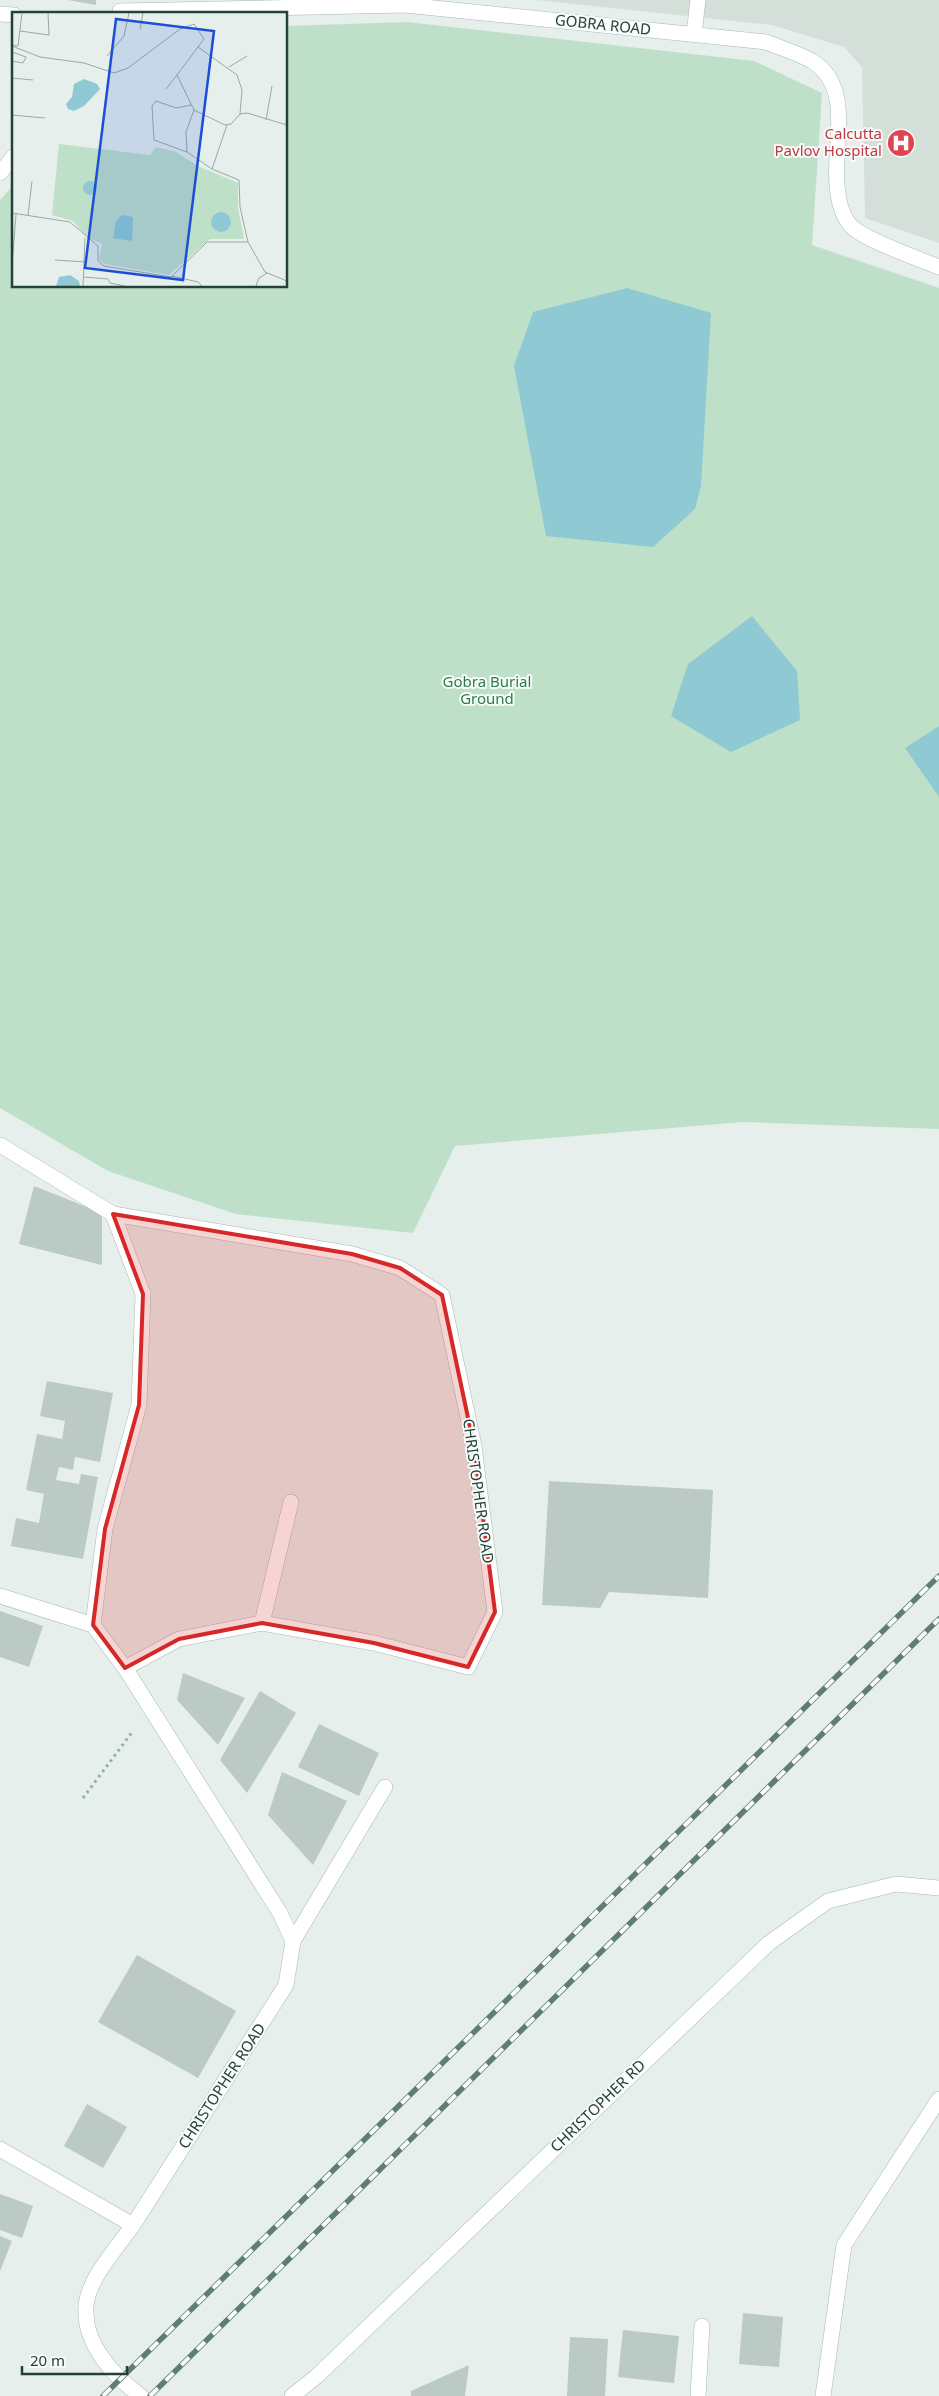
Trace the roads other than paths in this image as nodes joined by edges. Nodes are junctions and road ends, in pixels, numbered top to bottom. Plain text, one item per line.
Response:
1 (698, 0) edge
2 (119, 8) edge
3 (694, 34) junction
4 (12, 158) edge
5 (0, 173) edge
6 (939, 267) edge
7 (0, 1145) edge
8 (114, 1214) junction
9 (291, 1502) dead end
10 (0, 1596) edge
11 (262, 1624) junction
12 (93, 1626) junction
13 (124, 1668) junction
14 (385, 1787) dead end
15 (939, 1888) edge
16 (292, 1941) junction
17 (939, 2099) edge
18 (0, 2149) edge
19 (133, 2225) junction
20 (702, 2326) dead end
21 (141, 2396) edge
22 (292, 2396) edge
23 (698, 2396) edge
24 (823, 2396) edge

1 - 3 street
2 - 3 street, GOBRA ROAD
3 - 6 street, GOBRA ROAD
4 - 5 street
7 - 8 street
8 - 11 street, CHRISTOPHER ROAD
8 - 12 street
9 - 11 street
10 - 12 street
11 - 13 street, CHRISTOPHER ROAD
12 - 13 street
13 - 16 street
14 - 16 street, CHRISTOPHER ROAD
15 - 22 street, CHRISTOPHER RD
16 - 19 street, CHRISTOPHER ROAD
17 - 24 street
18 - 19 street
19 - 21 street, CHRISTOPHER ROAD
20 - 23 street

